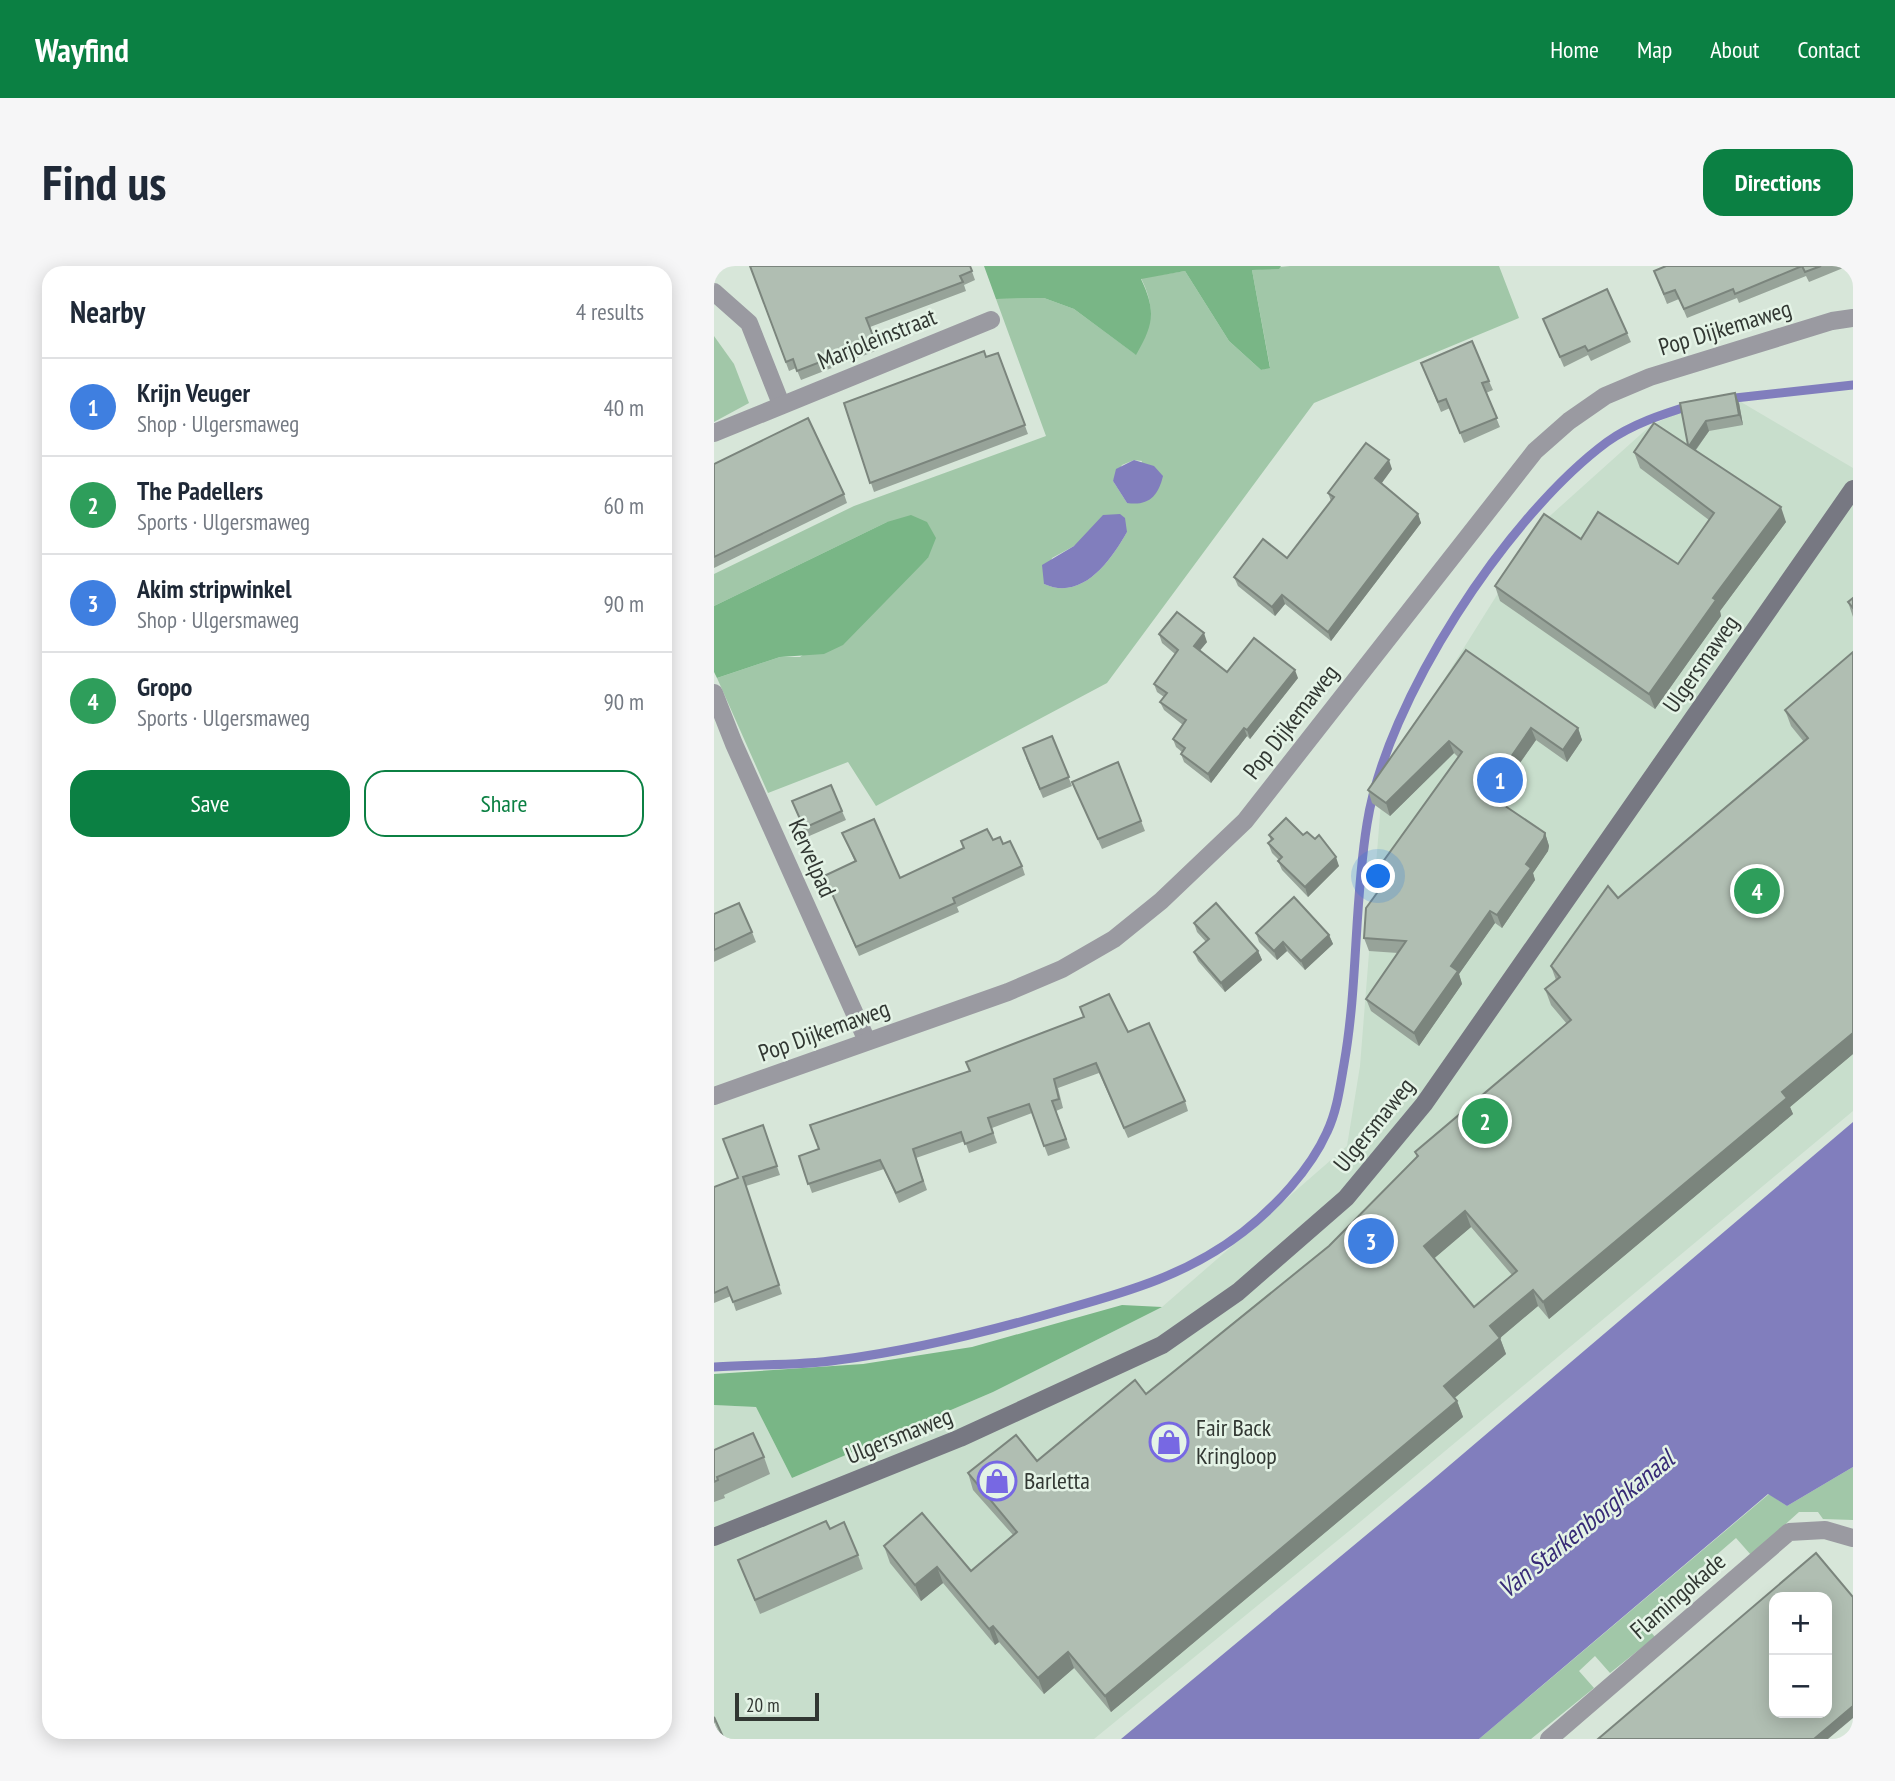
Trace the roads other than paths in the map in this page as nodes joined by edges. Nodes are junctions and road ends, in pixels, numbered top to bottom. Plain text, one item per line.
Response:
1 (714, 292) edge
2 (1853, 318) edge
3 (991, 320) dead end
4 (781, 404) junction
5 (714, 433) edge
6 (1853, 489) edge
7 (714, 693) edge
8 (867, 1041) junction
9 (714, 1096) edge
10 (714, 1537) edge
11 (1853, 1538) edge
12 (1549, 1739) edge

1 - 4 street
2 - 8 street, Pop Dijkemaweg
3 - 4 street, Marjoleinstraat
4 - 5 street, Marjoleinstraat
6 - 10 street, Ulgersmaweg
7 - 8 street, Kervelpad
8 - 9 street, Pop Dijkemaweg
11 - 12 street, Flamingokade

